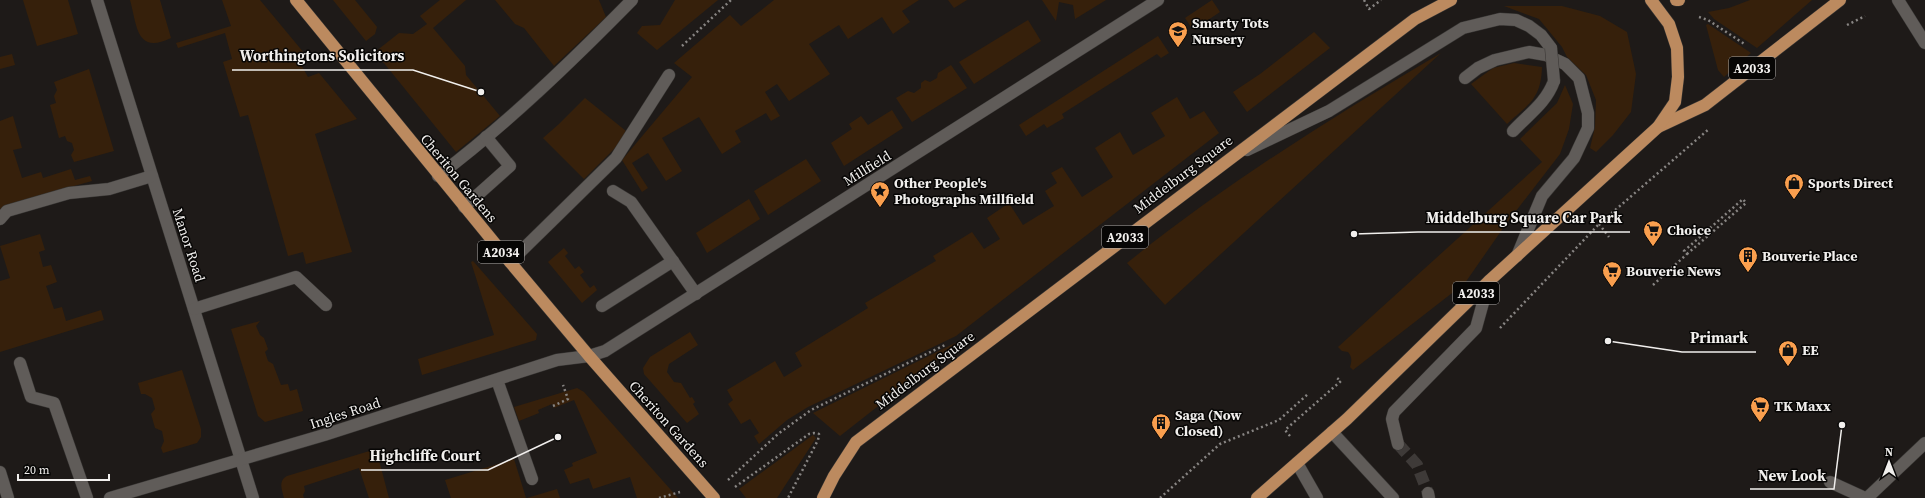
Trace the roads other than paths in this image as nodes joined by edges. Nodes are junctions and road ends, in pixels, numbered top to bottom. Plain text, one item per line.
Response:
1 (97, 0) edge
2 (296, 0) edge
3 (632, 0) edge
4 (1158, 0) edge
5 (1451, 0) edge
6 (1651, 0) edge
7 (1840, 0) edge
8 (1898, 0) edge
9 (1925, 43) edge
10 (669, 75) dead end
11 (1464, 78) dead end
12 (1658, 127) junction
13 (1513, 131) dead end
14 (486, 137) junction
15 (1230, 158) junction
16 (152, 176) junction
17 (438, 176) junction
18 (613, 191) dead end
19 (464, 207) junction
20 (0, 219) edge
21 (1517, 256) junction
22 (673, 261) junction
23 (510, 262) junction
24 (1489, 281) junction
25 (696, 294) junction
26 (326, 305) dead end
27 (602, 306) dead end
28 (194, 309) junction
29 (589, 356) junction
30 (20, 364) dead end
31 (497, 380) junction
32 (1332, 432) junction
33 (1925, 443) edge
34 (1398, 444) tunnel mouth
35 (241, 461) junction
36 (1297, 463) junction
37 (0, 472) edge
38 (532, 479) dead end
39 (1830, 482) dead end
40 (8, 498) edge
41 (87, 498) edge
42 (110, 498) edge
43 (253, 498) edge
44 (714, 498) edge
45 (823, 498) edge
46 (1257, 498) edge
47 (1317, 498) edge
48 (1393, 498) edge
49 (1866, 498) edge

1 - 16 street, Manor Road
2 - 17 main road, Cheriton Gardens / A2034
3 - 14 street
4 - 25 street, Millfield
5 - 15 main road, Middelburg Square / A2033
6 - 12 main road, A2033
7 - 12 main road, A2033
8 - 9 street
10 - 23 street
11 - 21 street
12 - 21 main road, A2033
13 - 15 street, bridge
14 - 17 street
14 - 19 street
15 - 45 main road, Middelburg Square / A2033
16 - 20 street
16 - 28 street, Manor Road
17 - 19 main road, Cheriton Gardens / A2034
18 - 22 street
19 - 23 main road, Cheriton Gardens / A2034
21 - 24 main road, A2033
22 - 25 street
22 - 27 street
23 - 29 main road, Cheriton Gardens / A2034
24 - 32 main road, A2033
24 - 34 street
25 - 29 street, Millfield
26 - 28 street
28 - 35 street, Manor Road
29 - 31 street, Ingles Road
29 - 44 main road, Cheriton Gardens / A2034
30 - 41 street
31 - 35 street, Ingles Road
31 - 38 street
32 - 36 main road, A2033
32 - 48 street
33 - 49 street
35 - 42 street, Ingles Road
35 - 43 street, Manor Road
36 - 46 main road, A2033
36 - 47 street
37 - 40 street
39 - 49 street

